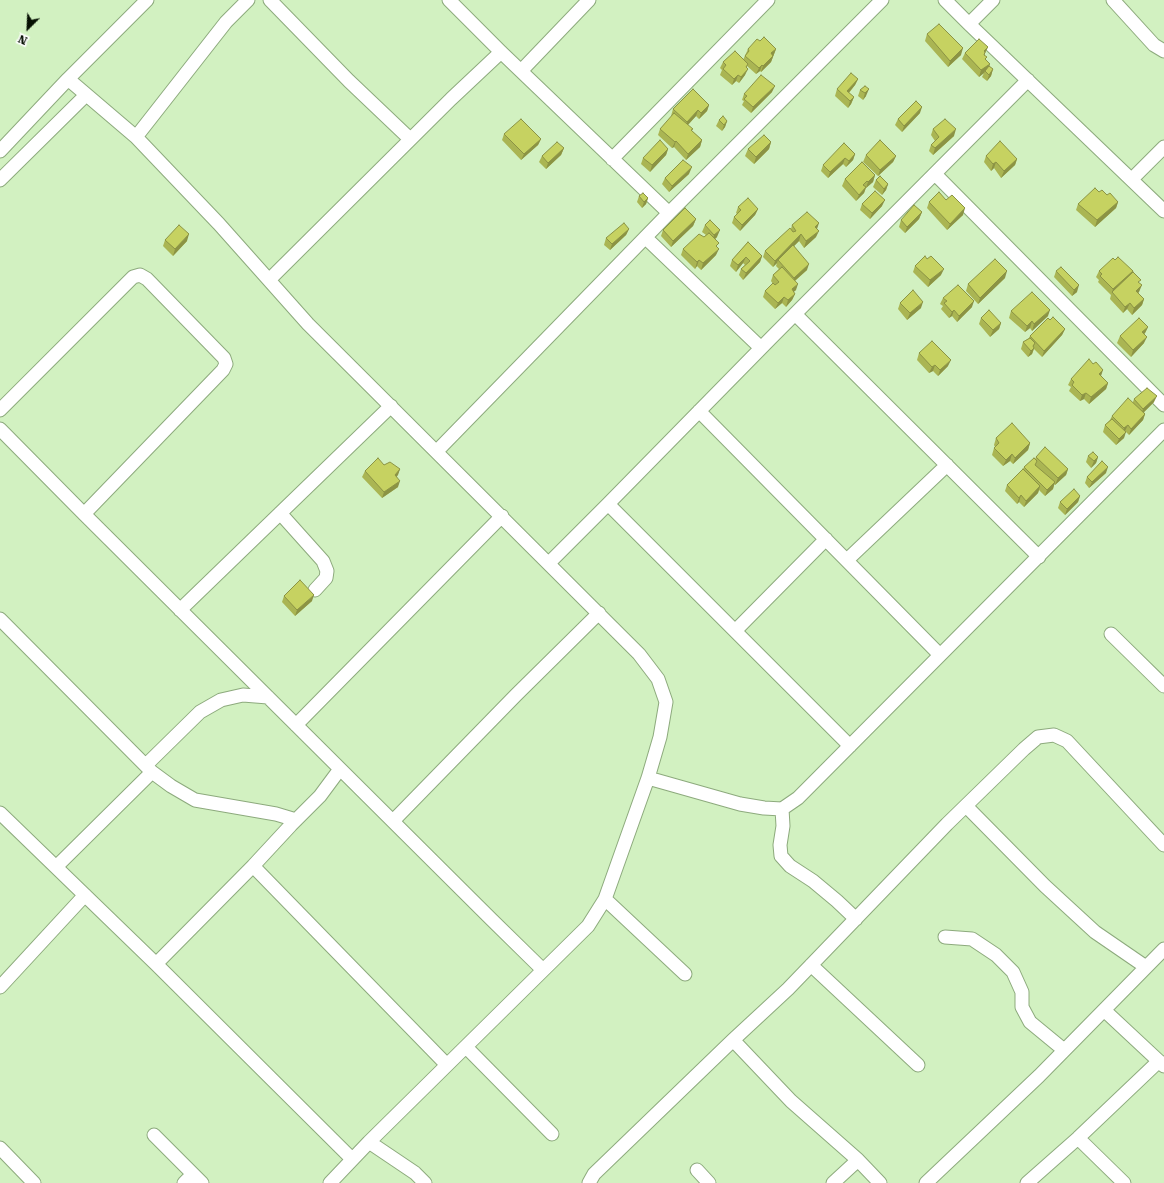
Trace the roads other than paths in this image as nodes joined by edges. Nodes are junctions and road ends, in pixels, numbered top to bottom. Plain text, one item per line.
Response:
1 (147, 0) edge
2 (248, 0) edge
3 (270, 0) edge
4 (449, 0) edge
5 (589, 0) edge
6 (768, 0) edge
7 (882, 0) edge
8 (945, 0) edge
9 (993, 0) edge
10 (1113, 0) edge
11 (969, 24) junction
12 (1164, 51) edge
13 (501, 52) junction
14 (521, 71) junction
15 (68, 80) junction
16 (1028, 80) junction
17 (86, 94) junction
18 (136, 137) junction
19 (410, 140) junction
20 (1164, 147) edge
21 (0, 151) edge
22 (612, 159) junction
23 (935, 174) junction
24 (1132, 179) junction
25 (0, 180) edge
26 (1164, 211) edge
27 (669, 213) junction
28 (646, 238) junction
29 (269, 280) junction
30 (794, 314) junction
31 (761, 348) junction
32 (1164, 405) edge
33 (391, 406) junction
34 (0, 410) edge
35 (699, 411) junction
36 (0, 429) edge
37 (1164, 430) edge
38 (437, 451) junction
39 (947, 465) junction
40 (608, 504) junction
41 (280, 513) junction
42 (84, 514) junction
43 (502, 516) junction
44 (826, 539) junction
45 (1039, 557) junction
46 (847, 560) junction
47 (548, 563) junction
48 (315, 590) dead end
49 (180, 610) junction
50 (599, 613) junction
51 (0, 619) edge
52 (735, 631) junction
53 (1111, 634) dead end
54 (940, 655) junction
55 (1164, 686) edge
56 (268, 697) junction
57 (296, 725) junction
58 (850, 746) junction
59 (149, 768) junction
60 (340, 769) junction
61 (648, 778) junction
62 (966, 806) junction
63 (782, 809) junction
64 (0, 813) edge
65 (296, 820) junction
66 (393, 821) junction
67 (1163, 843) edge
68 (253, 866) junction
69 (56, 867) junction
70 (85, 895) junction
71 (605, 899) junction
72 (856, 919) junction
73 (946, 937) dead end
74 (1164, 949) edge
75 (156, 964) junction
76 (811, 966) junction
77 (1146, 967) junction
78 (544, 970) junction
79 (685, 974) dead end
80 (0, 987) edge
81 (1104, 1010) junction
82 (733, 1040) junction
83 (466, 1047) junction
84 (1064, 1050) junction
85 (447, 1064) junction
86 (1162, 1064) edge
87 (918, 1065) dead end
88 (552, 1134) dead end
89 (154, 1135) dead end
90 (1078, 1138) junction
91 (369, 1142) junction
92 (0, 1148) edge
93 (352, 1159) junction
94 (858, 1160) junction
95 (697, 1170) dead end
96 (193, 1180) edge
97 (34, 1183) edge
98 (330, 1183) edge
99 (425, 1183) edge
100 (589, 1183) edge
101 (709, 1183) edge
102 (833, 1183) edge
103 (880, 1183) edge
104 (926, 1183) edge
105 (1027, 1183) edge
106 (1124, 1183) edge

1 - 15 street
2 - 18 street
3 - 19 street
4 - 13 street
5 - 14 street
6 - 22 street
7 - 27 street
8 - 11 street
9 - 11 street
10 - 12 street
11 - 16 street
13 - 14 street
13 - 19 street
14 - 22 street
15 - 17 street
15 - 21 street
16 - 23 street
16 - 24 street
17 - 18 street
17 - 25 street
18 - 29 street
19 - 29 street
20 - 24 street
22 - 27 street
23 - 30 street
23 - 32 street
24 - 26 street
27 - 28 street
28 - 31 street
28 - 38 street
29 - 33 street
30 - 31 street
30 - 39 street
31 - 35 street
33 - 38 street
33 - 41 street
34 - 42 street
35 - 40 street
35 - 44 street
36 - 42 street
37 - 45 street
38 - 43 street
39 - 45 street
39 - 46 street
40 - 47 street
40 - 52 street
41 - 48 street
41 - 49 street
42 - 49 street
43 - 47 street
43 - 57 street
44 - 46 street
44 - 52 street
45 - 54 street
46 - 54 street
47 - 50 street
49 - 56 street
50 - 61 street
50 - 66 street
51 - 59 street
52 - 58 street
53 - 55 street
54 - 58 street
56 - 57 street
56 - 59 street
57 - 60 street
58 - 63 street
59 - 65 street
59 - 69 street
60 - 65 street
60 - 66 street
61 - 63 street
61 - 71 street
62 - 67 street
62 - 72 street
62 - 77 street
63 - 72 street
64 - 69 street
65 - 68 street
66 - 78 street
68 - 75 street
68 - 85 street
69 - 70 street
70 - 75 street
70 - 80 street
71 - 78 street
71 - 79 street
72 - 76 street
73 - 84 street
74 - 77 street
75 - 93 street
76 - 82 street
76 - 87 street
77 - 81 street
78 - 83 street
81 - 84 street
81 - 86 street
82 - 94 street
82 - 100 street
83 - 85 street
83 - 88 street
84 - 104 street
85 - 91 street
86 - 90 street
89 - 96 street
90 - 105 street
90 - 106 street
91 - 93 street
91 - 99 street
92 - 97 street
93 - 98 street
94 - 102 street
94 - 103 street
95 - 101 street

